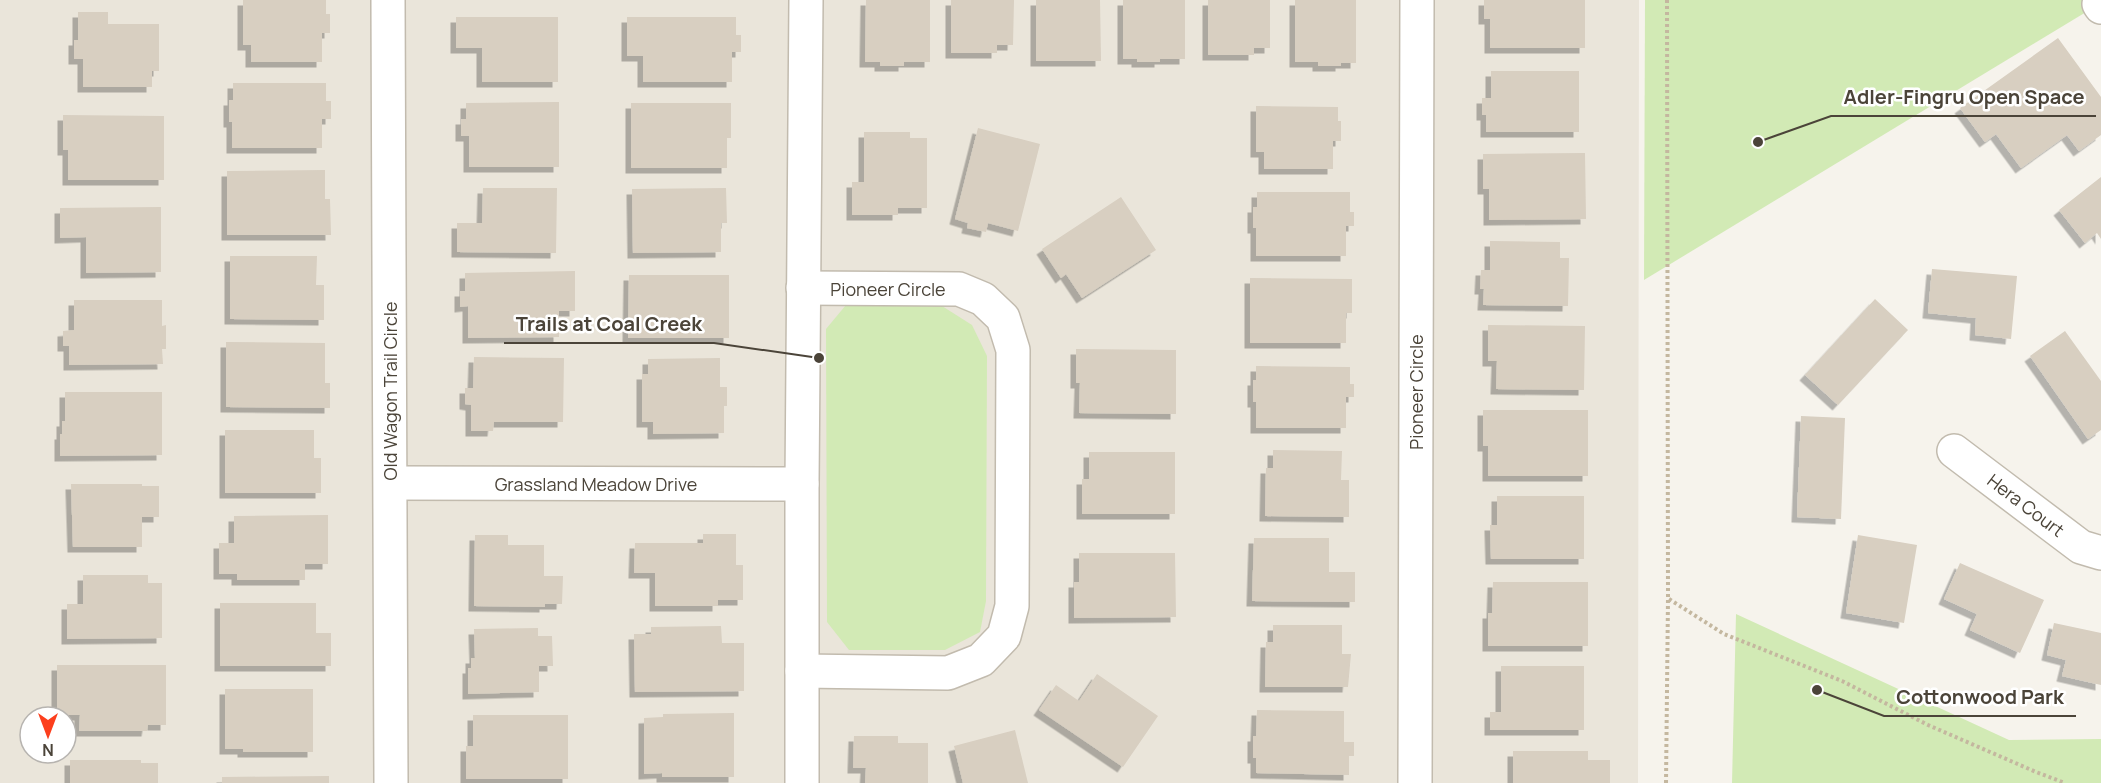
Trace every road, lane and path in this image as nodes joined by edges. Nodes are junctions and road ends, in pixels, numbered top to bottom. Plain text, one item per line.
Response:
1 (388, 0) edge
2 (807, 0) edge
3 (1417, 0) edge
4 (1667, 0) edge
5 (803, 288) junction
6 (1954, 451) dead end
7 (391, 483) junction
8 (802, 484) junction
9 (2101, 553) edge
10 (1668, 598) junction
11 (802, 671) junction
12 (391, 783) edge
13 (802, 783) edge
14 (1415, 783) edge
15 (1666, 783) edge
16 (2065, 783) edge

1 - 7 street, Old Wagon Trail Circle
2 - 5 street, Pioneer Circle
3 - 14 street, Pioneer Circle
4 - 10 path
5 - 8 street, Pioneer Circle
5 - 11 street, Pioneer Circle
6 - 9 street, Hera Court
7 - 8 street, Grassland Meadow Drive
7 - 12 street, Old Wagon Trail Circle
8 - 11 street, Pioneer Circle
10 - 15 path
10 - 16 path
11 - 13 street, Pioneer Circle

